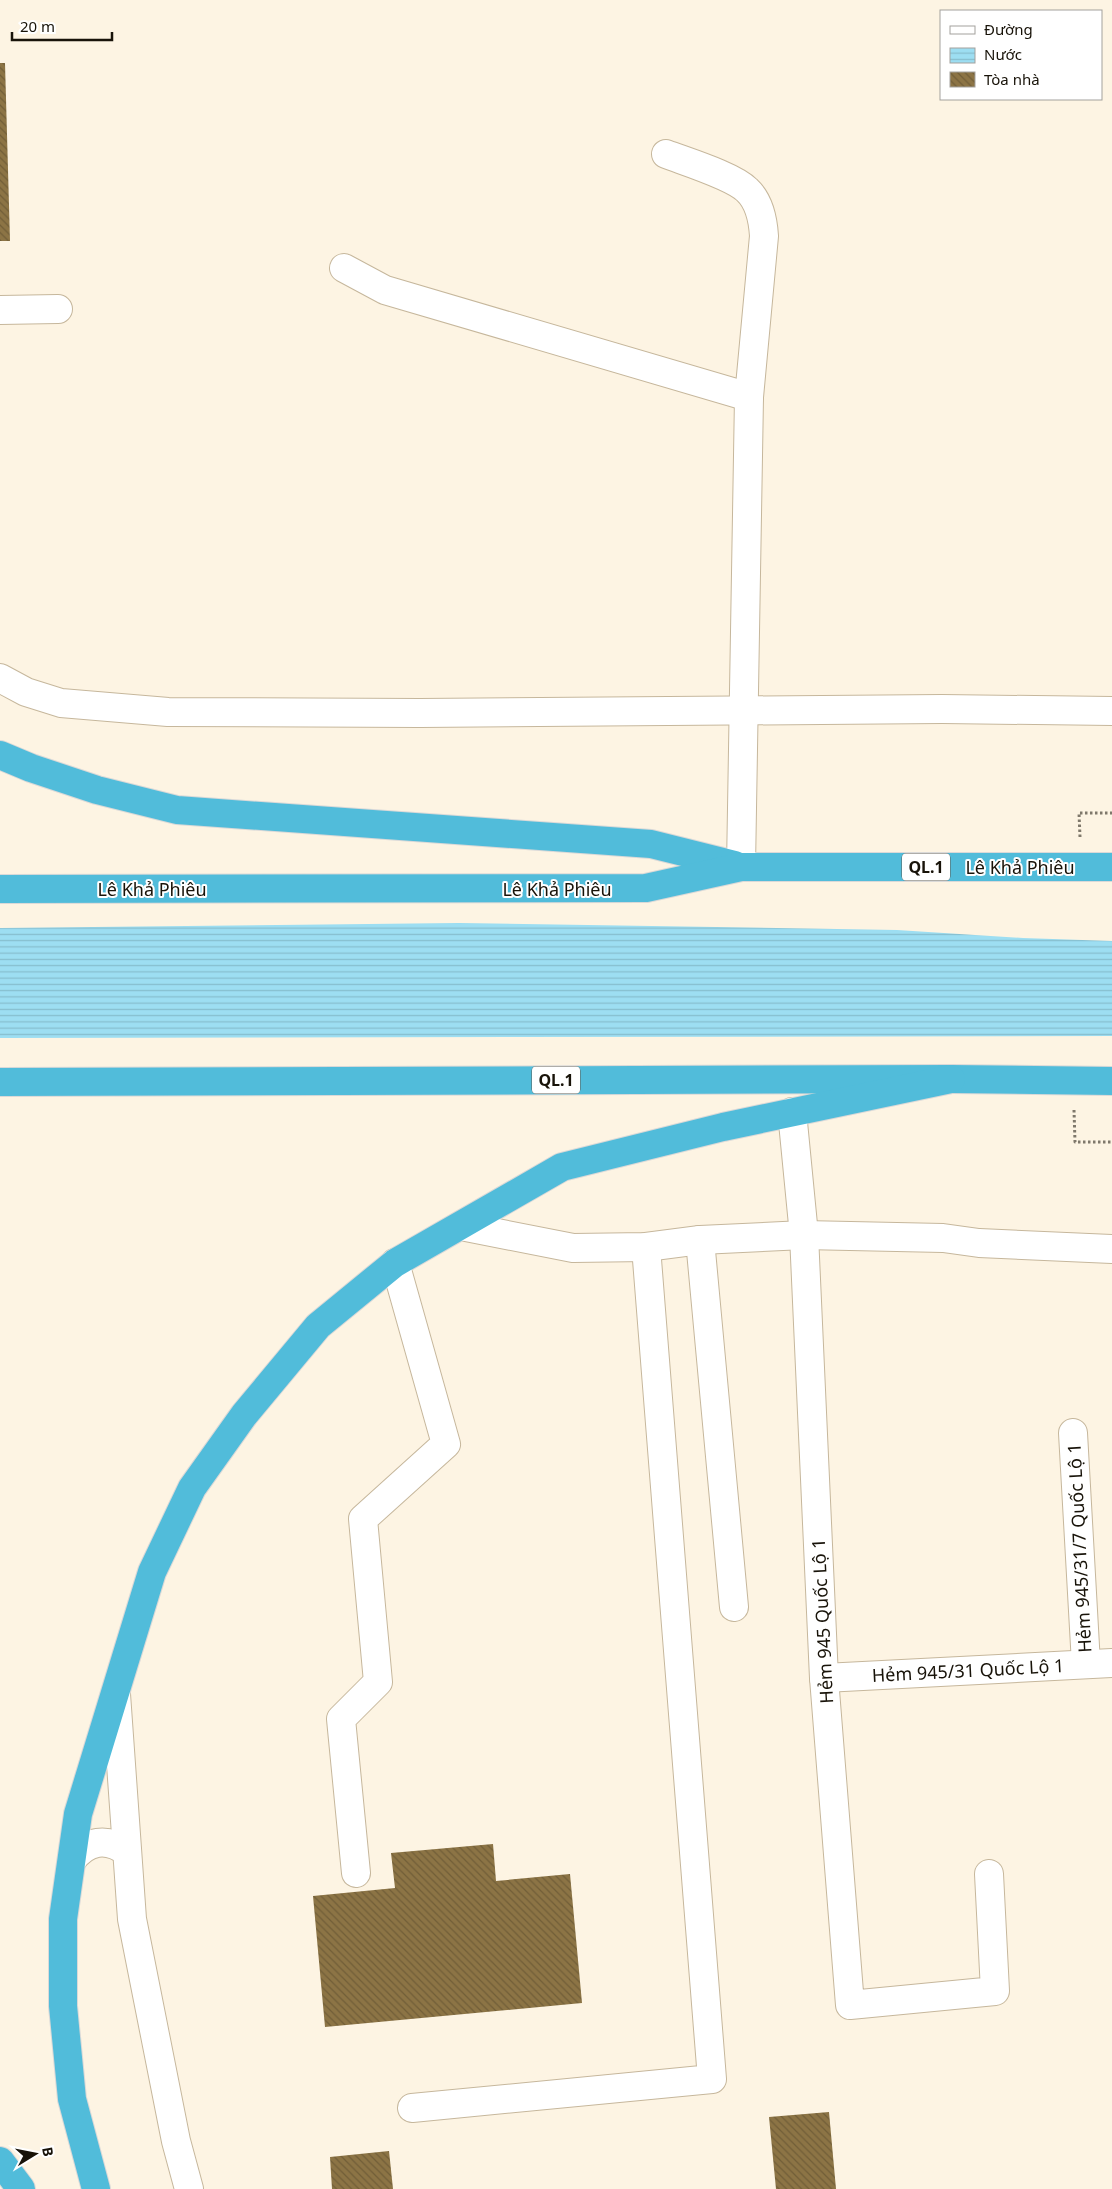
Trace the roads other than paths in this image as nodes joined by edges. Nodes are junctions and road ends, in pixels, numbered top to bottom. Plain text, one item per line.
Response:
1 (666, 154) dead end
2 (344, 268) dead end
3 (0, 310) edge
4 (58, 310) dead end
5 (749, 397) junction
6 (0, 678) edge
7 (744, 710) junction
8 (1112, 711) edge
9 (0, 755) edge
10 (741, 867) junction
11 (1112, 867) edge
12 (0, 889) edge
13 (950, 1079) junction
14 (1112, 1081) edge
15 (0, 1082) edge
16 (792, 1112) junction
17 (462, 1226) junction
18 (804, 1236) junction
19 (700, 1240) junction
20 (646, 1247) junction
21 (1112, 1249) edge
22 (395, 1263) junction
23 (1073, 1433) dead end
24 (734, 1608) dead end
25 (1099, 1663) edge
26 (824, 1678) junction
27 (116, 1694) junction
28 (127, 1852) junction
29 (72, 1860) junction
30 (356, 1873) dead end
31 (989, 1874) dead end
32 (412, 2108) dead end
33 (0, 2161) edge
34 (21, 2189) edge
35 (96, 2189) edge
36 (189, 2189) edge

1 - 5 street
2 - 5 street
3 - 4 street
5 - 7 street
6 - 7 street
7 - 8 street
7 - 10 street
9 - 10 highway
10 - 11 highway, Lê Khả Phiêu / QL.1
10 - 12 highway, Lê Khả Phiêu / QL.1
13 - 14 highway, QL.1
13 - 15 highway, QL.1
13 - 16 highway
16 - 17 highway
16 - 18 street, Hẻm 945 Quốc Lộ 1
17 - 20 street
17 - 22 highway
18 - 19 street
18 - 21 street
18 - 26 street, Hẻm 945 Quốc Lộ 1
19 - 20 street
19 - 24 street
20 - 32 street
22 - 27 highway
22 - 30 street
23 - 25 street, Hẻm 945/31/7 Quốc Lộ 1
25 - 26 street, Hẻm 945/31 Quốc Lộ 1
26 - 31 street, Hẻm 945 Quốc Lộ 1
27 - 28 street
27 - 29 highway
28 - 29 street
28 - 36 street
29 - 35 highway
33 - 34 highway

